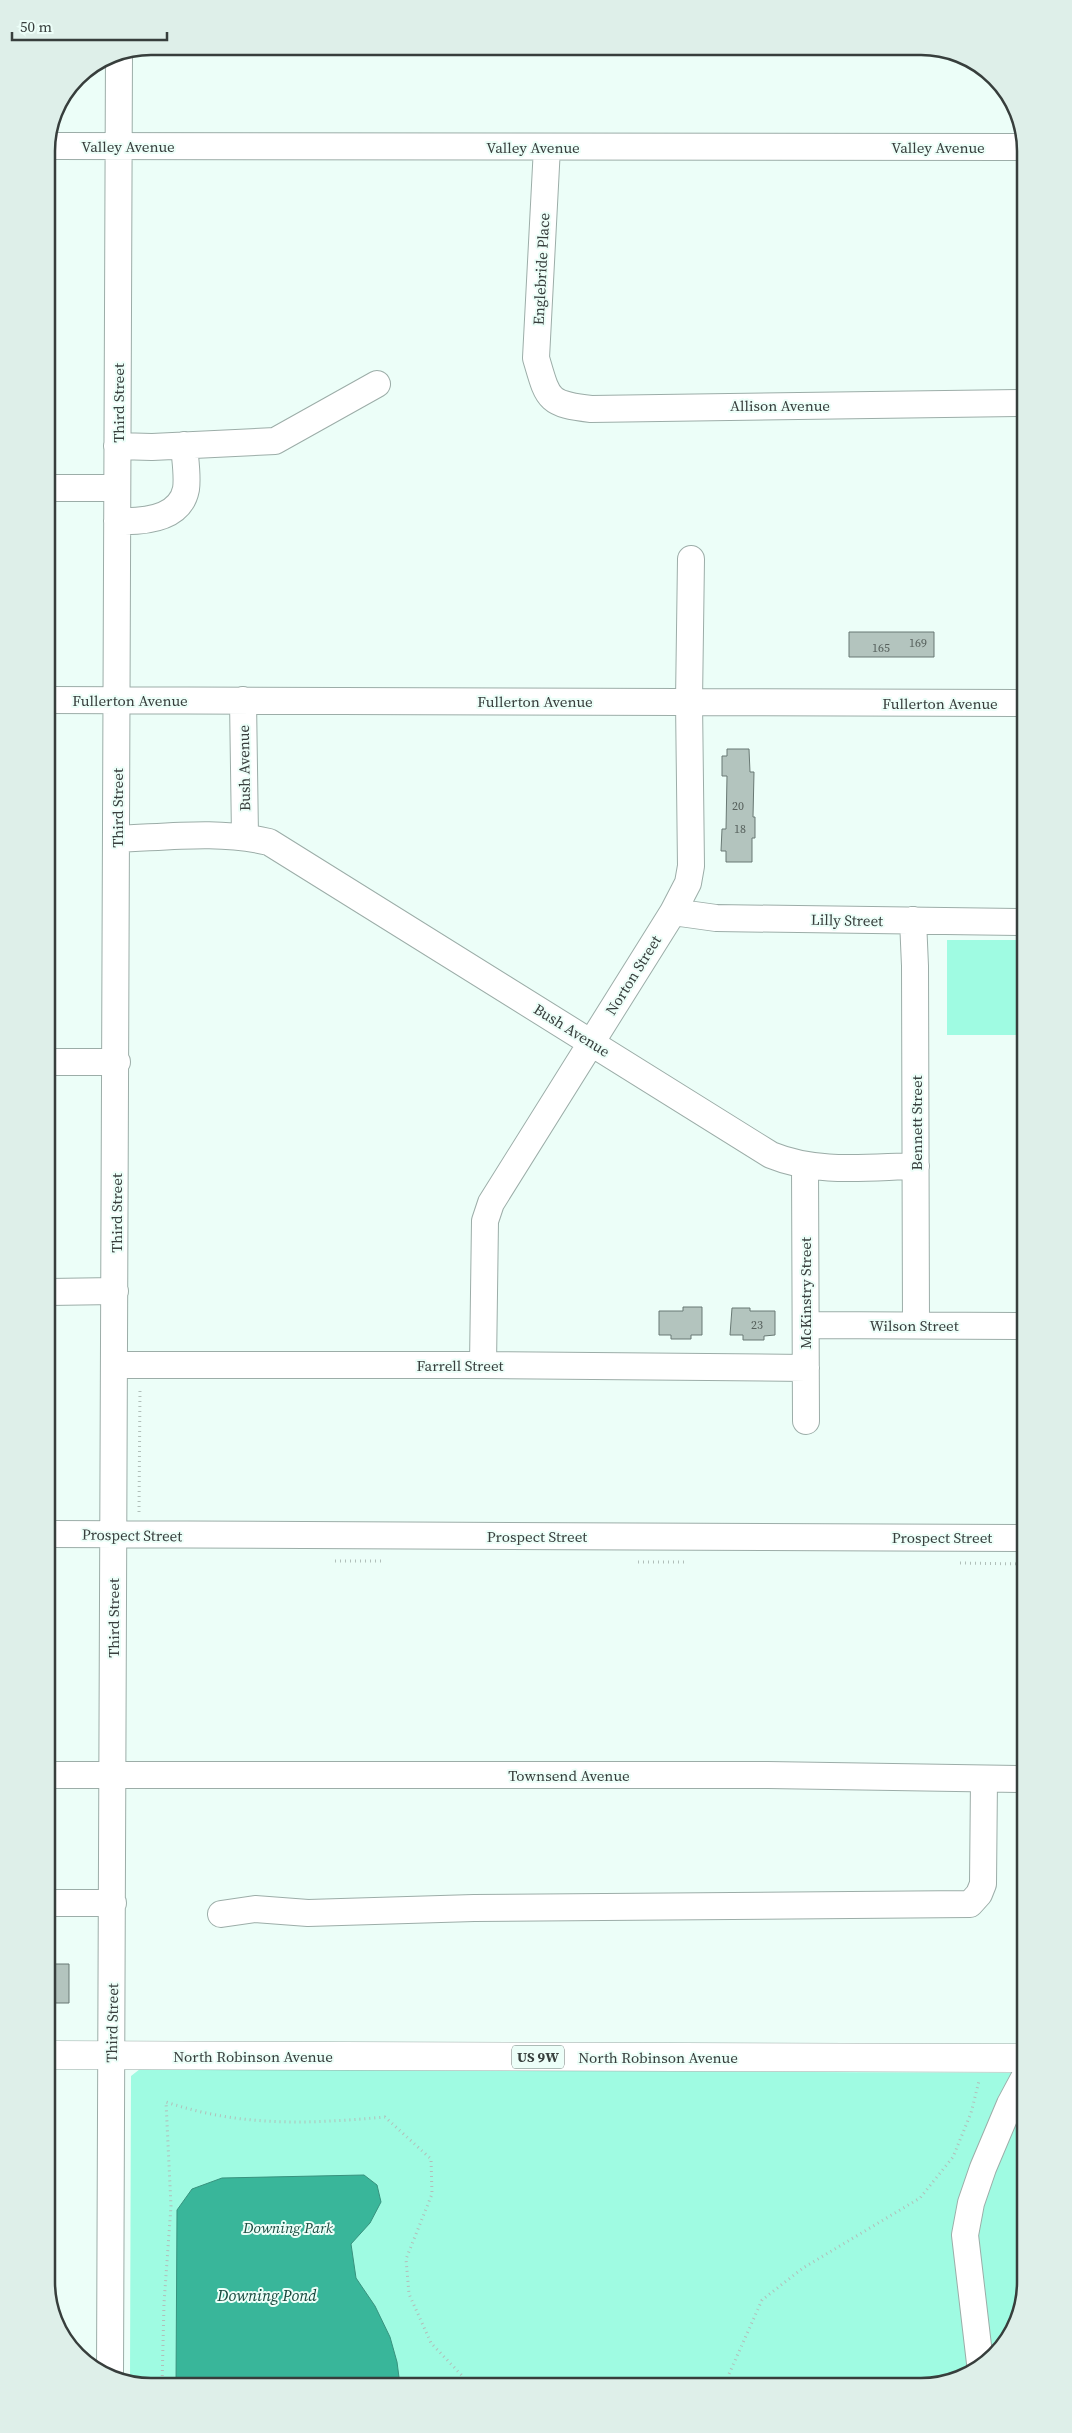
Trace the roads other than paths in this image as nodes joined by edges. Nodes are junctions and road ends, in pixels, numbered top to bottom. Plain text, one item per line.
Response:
1 (119, 60) edge
2 (55, 146) edge
3 (119, 146) junction
4 (547, 146) junction
5 (1017, 147) edge
6 (377, 384) dead end
7 (546, 391) joint
8 (1017, 403) edge
9 (117, 446) junction
10 (184, 446) junction
11 (55, 488) edge
12 (117, 488) junction
13 (117, 521) junction
14 (691, 559) dead end
15 (55, 700) edge
16 (117, 700) junction
17 (243, 700) junction
18 (689, 701) junction
19 (1017, 703) edge
20 (245, 836) junction
21 (117, 839) junction
22 (673, 912) junction
23 (913, 920) junction
24 (1017, 922) edge
25 (591, 1042) junction
26 (55, 1062) edge
27 (117, 1062) junction
28 (804, 1166) junction
29 (916, 1166) junction
30 (115, 1291) junction
31 (55, 1292) edge
32 (806, 1325) junction
33 (916, 1325) junction
34 (1017, 1326) edge
35 (115, 1365) junction
36 (483, 1365) junction
37 (806, 1368) junction
38 (806, 1421) dead end
39 (55, 1534) edge
40 (126, 1535) junction
41 (1017, 1538) edge
42 (55, 1775) edge
43 (113, 1776) junction
44 (984, 1779) junction
45 (1017, 1779) edge
46 (55, 1903) edge
47 (113, 1903) junction
48 (220, 1914) dead end
49 (111, 2055) junction
50 (55, 2056) edge
51 (1017, 2058) edge
52 (1017, 2091) edge
53 (979, 2358) edge
54 (110, 2368) edge

1 - 3 street, Third Street
2 - 3 street, Valley Avenue
3 - 4 street, Valley Avenue
3 - 9 street, Third Street
4 - 5 street, Valley Avenue
4 - 7 street, Englebride Place
6 - 10 street
7 - 8 street, Allison Avenue
9 - 10 street
9 - 12 street, Third Street
10 - 13 street
11 - 12 street
12 - 13 street, Third Street
13 - 16 street, Third Street
14 - 18 street, Norton Street
15 - 16 street, Fullerton Avenue
16 - 17 street, Fullerton Avenue
16 - 21 street, Third Street
17 - 18 street, Fullerton Avenue
17 - 20 street, Bush Avenue
18 - 19 street, Fullerton Avenue
18 - 22 street, Norton Street
20 - 21 street, Bush Avenue
20 - 25 street, Bush Avenue
21 - 27 street, Third Street
22 - 23 street, Lilly Street
22 - 25 street, Norton Street
23 - 24 street, Lilly Street
23 - 29 street, Bennett Street
25 - 28 street, Bush Avenue
25 - 36 street, Norton Street
26 - 27 street
27 - 30 street, Third Street
28 - 29 street, Bush Avenue
28 - 32 street, McKinstry Street
29 - 33 street, Bennett Street
30 - 31 street
30 - 35 street, Third Street
32 - 33 street, Wilson Street
32 - 37 street, McKinstry Street
33 - 34 street, Wilson Street
35 - 36 street, Farrell Street
35 - 40 street, Third Street
36 - 37 street, Farrell Street
37 - 38 street, McKinstry Street
39 - 40 street, Prospect Street
40 - 41 street, Prospect Street
40 - 43 street, Third Street
42 - 43 street, Townsend Avenue
43 - 44 street, Townsend Avenue
43 - 47 street, Third Street
44 - 45 street, Townsend Avenue
44 - 48 street
46 - 47 street
47 - 49 street, Third Street
49 - 50 highway, North Robinson Avenue / US 9W
49 - 51 highway, North Robinson Avenue / US 9W
49 - 54 street, Third Street
52 - 53 street

